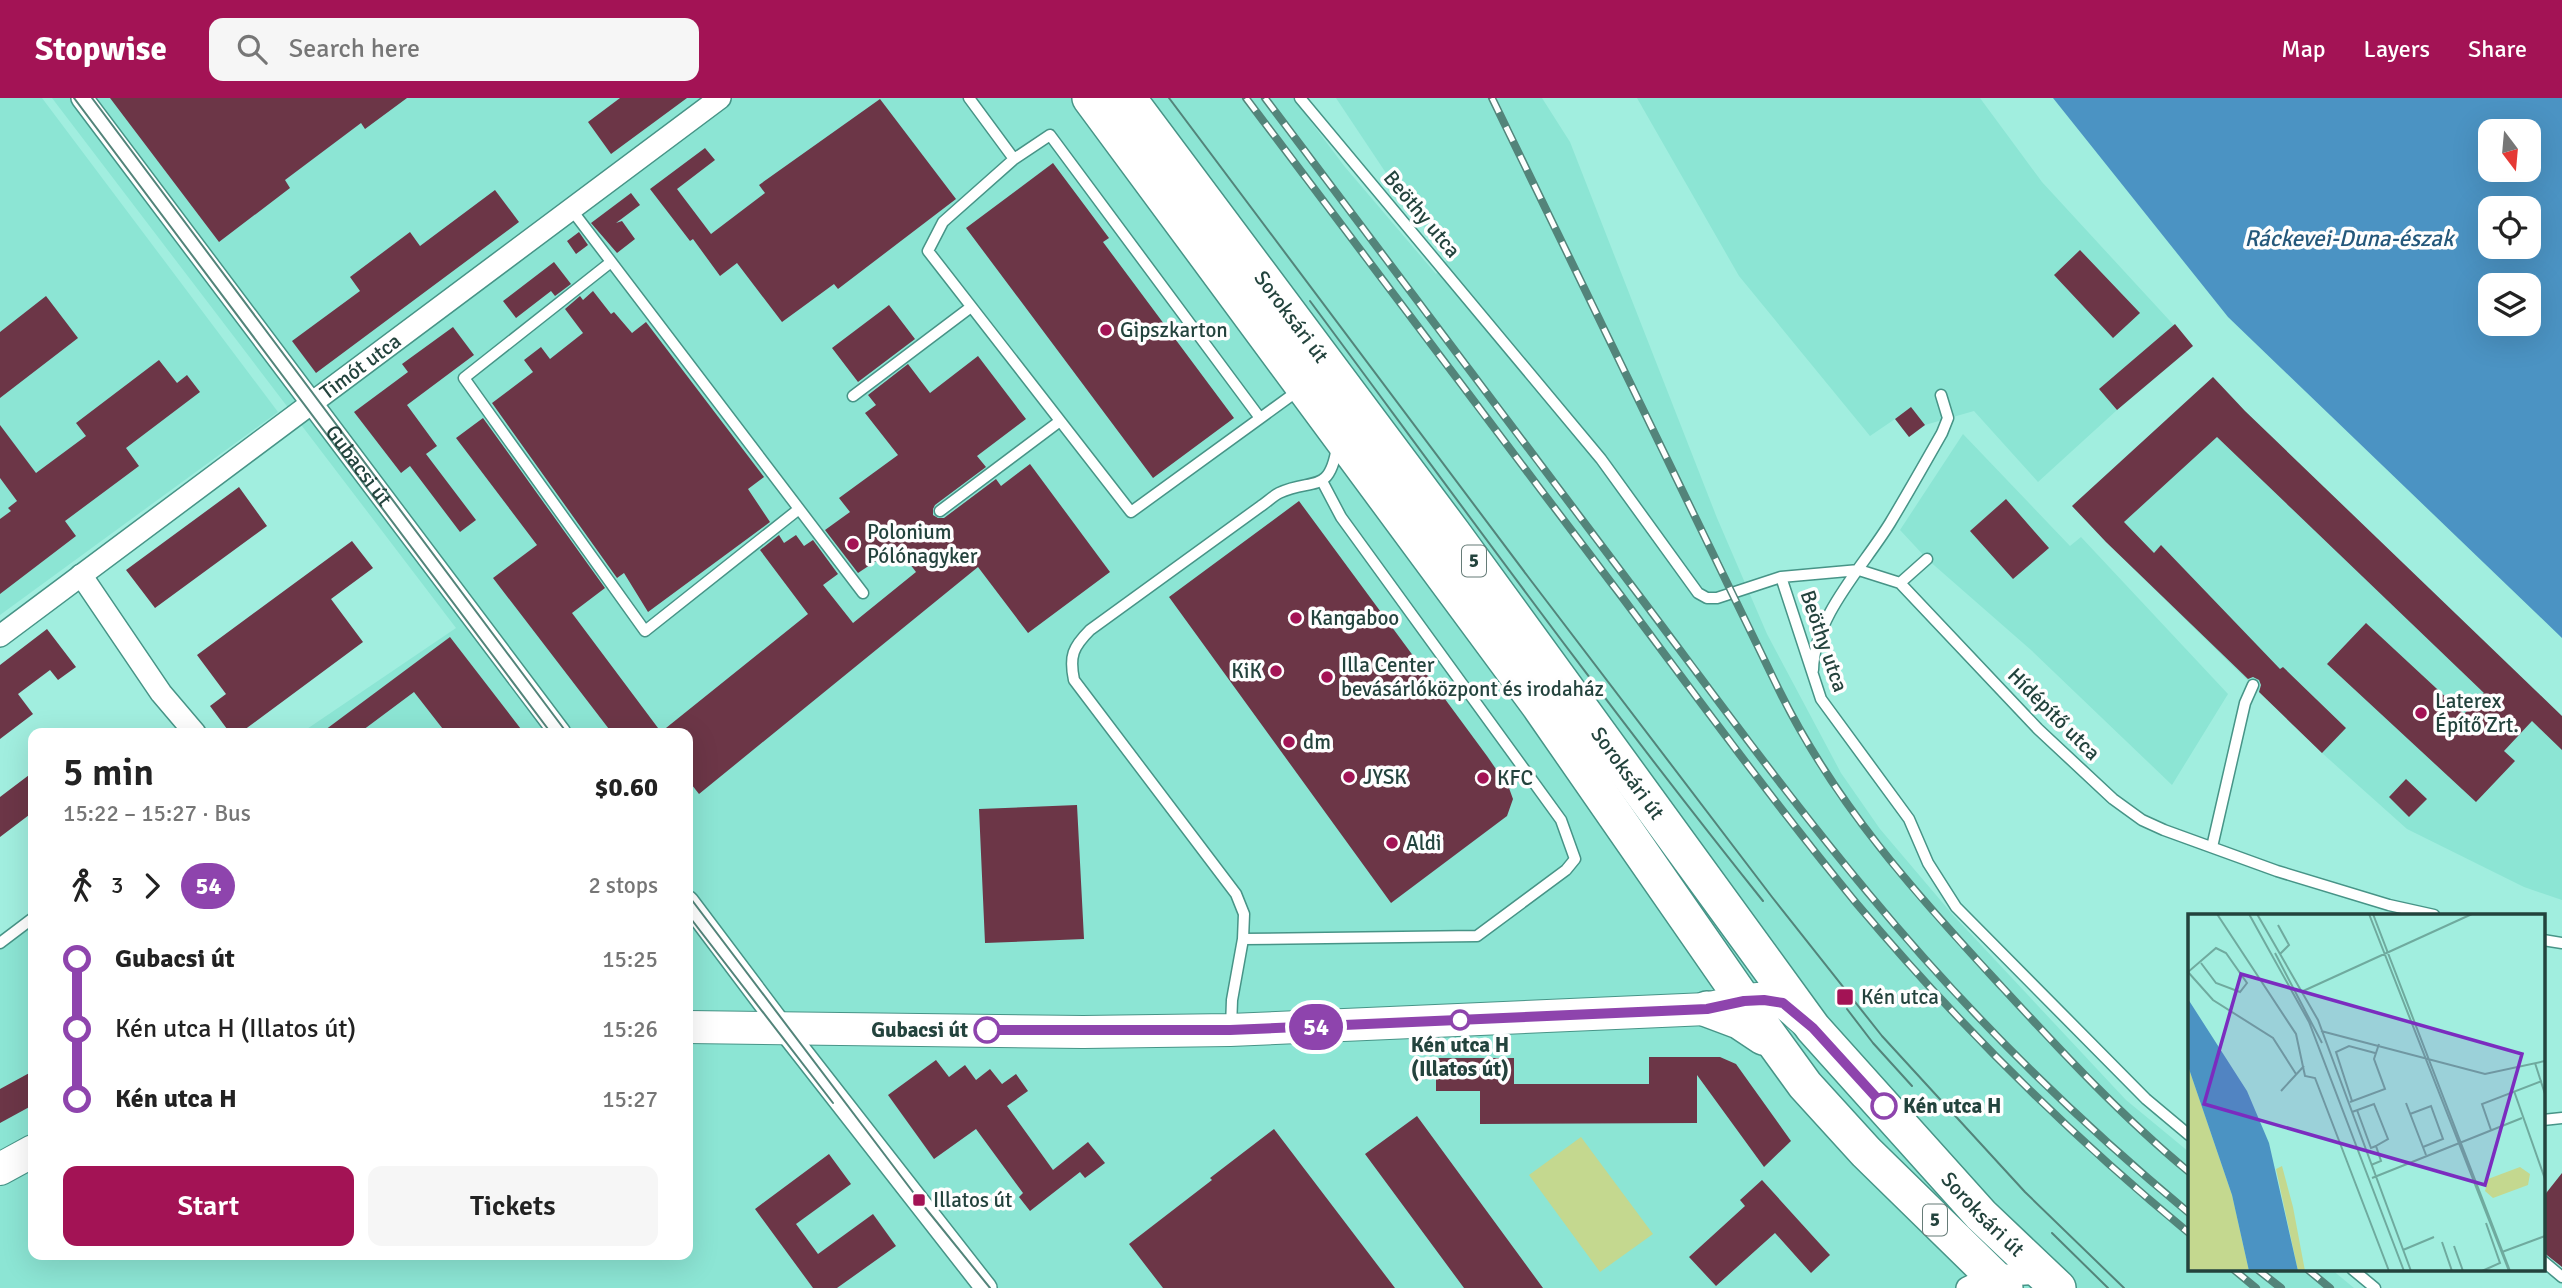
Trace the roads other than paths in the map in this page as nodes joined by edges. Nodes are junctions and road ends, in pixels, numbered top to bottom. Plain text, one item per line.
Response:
1 (82, 98) edge
2 (720, 98) edge
3 (970, 98) edge
4 (1090, 98) edge
5 (1128, 98) edge
6 (1300, 98) edge
7 (1014, 159) junction
8 (571, 209) junction
9 (611, 262) junction
10 (971, 307) junction
11 (1304, 386) junction
12 (1941, 395) dead end
13 (853, 396) dead end
14 (310, 403) junction
15 (1260, 418) junction
16 (1060, 421) junction
17 (1337, 430) junction
18 (1322, 481) junction
19 (799, 509) junction
20 (940, 511) dead end
21 (1927, 559) dead end
22 (1859, 570) junction
23 (81, 575) junction
24 (1781, 577) junction
25 (1900, 583) junction
26 (863, 593) dead end
27 (0, 636) edge
28 (1813, 678) junction
29 (2253, 685) dead end
30 (191, 728) edge
31 (556, 728) edge
32 (2211, 847) junction
33 (693, 909) edge
34 (2430, 914) edge
35 (28, 922) edge
36 (1243, 939) junction
37 (2544, 940) edge
38 (0, 943) edge
39 (2562, 943) edge
40 (1752, 945) junction
41 (1738, 993) junction
42 (1707, 1009) junction
43 (693, 1027) edge
44 (782, 1027) junction
45 (1813, 1028) junction
46 (1230, 1030) junction
47 (1777, 1047) junction
48 (2562, 1118) edge
49 (2544, 1120) edge
50 (2188, 1134) edge
51 (28, 1154) edge
52 (0, 1170) edge
53 (1981, 1215) junction
54 (2544, 1262) edge
55 (2353, 1270) edge
56 (2562, 1277) edge
57 (2050, 1281) edge
58 (1988, 1284) edge
59 (986, 1288) edge
60 (2375, 1288) edge

1 - 14 street, Gubacsi út
2 - 8 street, Timót utca
3 - 7 lane
4 - 11 main road, Soroksári út / 5
5 - 40 main road, Soroksári út / 5
6 - 24 lane, Beöthy utca
7 - 10 lane
7 - 15 lane
8 - 9 lane
8 - 14 street, Timót utca
9 - 19 lane
9 - 19 lane
10 - 13 lane
10 - 16 lane
11 - 15 lane
11 - 17 main road, Soroksári út / 5
12 - 22 lane
14 - 23 street, Timót utca
14 - 31 street, Gubacsi út
15 - 16 lane
16 - 20 lane
17 - 18 lane
17 - 41 main road, Soroksári út / 5
18 - 36 lane
18 - 36 lane
19 - 26 lane
21 - 25 lane
22 - 24 lane
22 - 25 lane, Hídépítő utca
22 - 28 lane
23 - 27 street, Timót utca
23 - 30 street
24 - 28 lane, Beöthy utca
25 - 32 lane, Hídépítő utca
28 - 50 lane, Beöthy utca
29 - 32 lane
32 - 34 lane, Hídépítő utca
33 - 44 street
35 - 38 lane
36 - 46 lane
37 - 39 lane
40 - 41 street
40 - 45 main road, Soroksári út / 5
41 - 42 street
41 - 45 street
41 - 47 main road, Soroksári út / 5
42 - 46 street
42 - 47 main road
43 - 44 street
44 - 46 street
44 - 59 street
45 - 53 main road, Soroksári út / 5
47 - 58 main road, Soroksári út / 5
48 - 49 lane
51 - 52 street
53 - 57 main road, Soroksári út / 5
53 - 58 street
54 - 56 lane
55 - 60 lane
57 - 58 street

